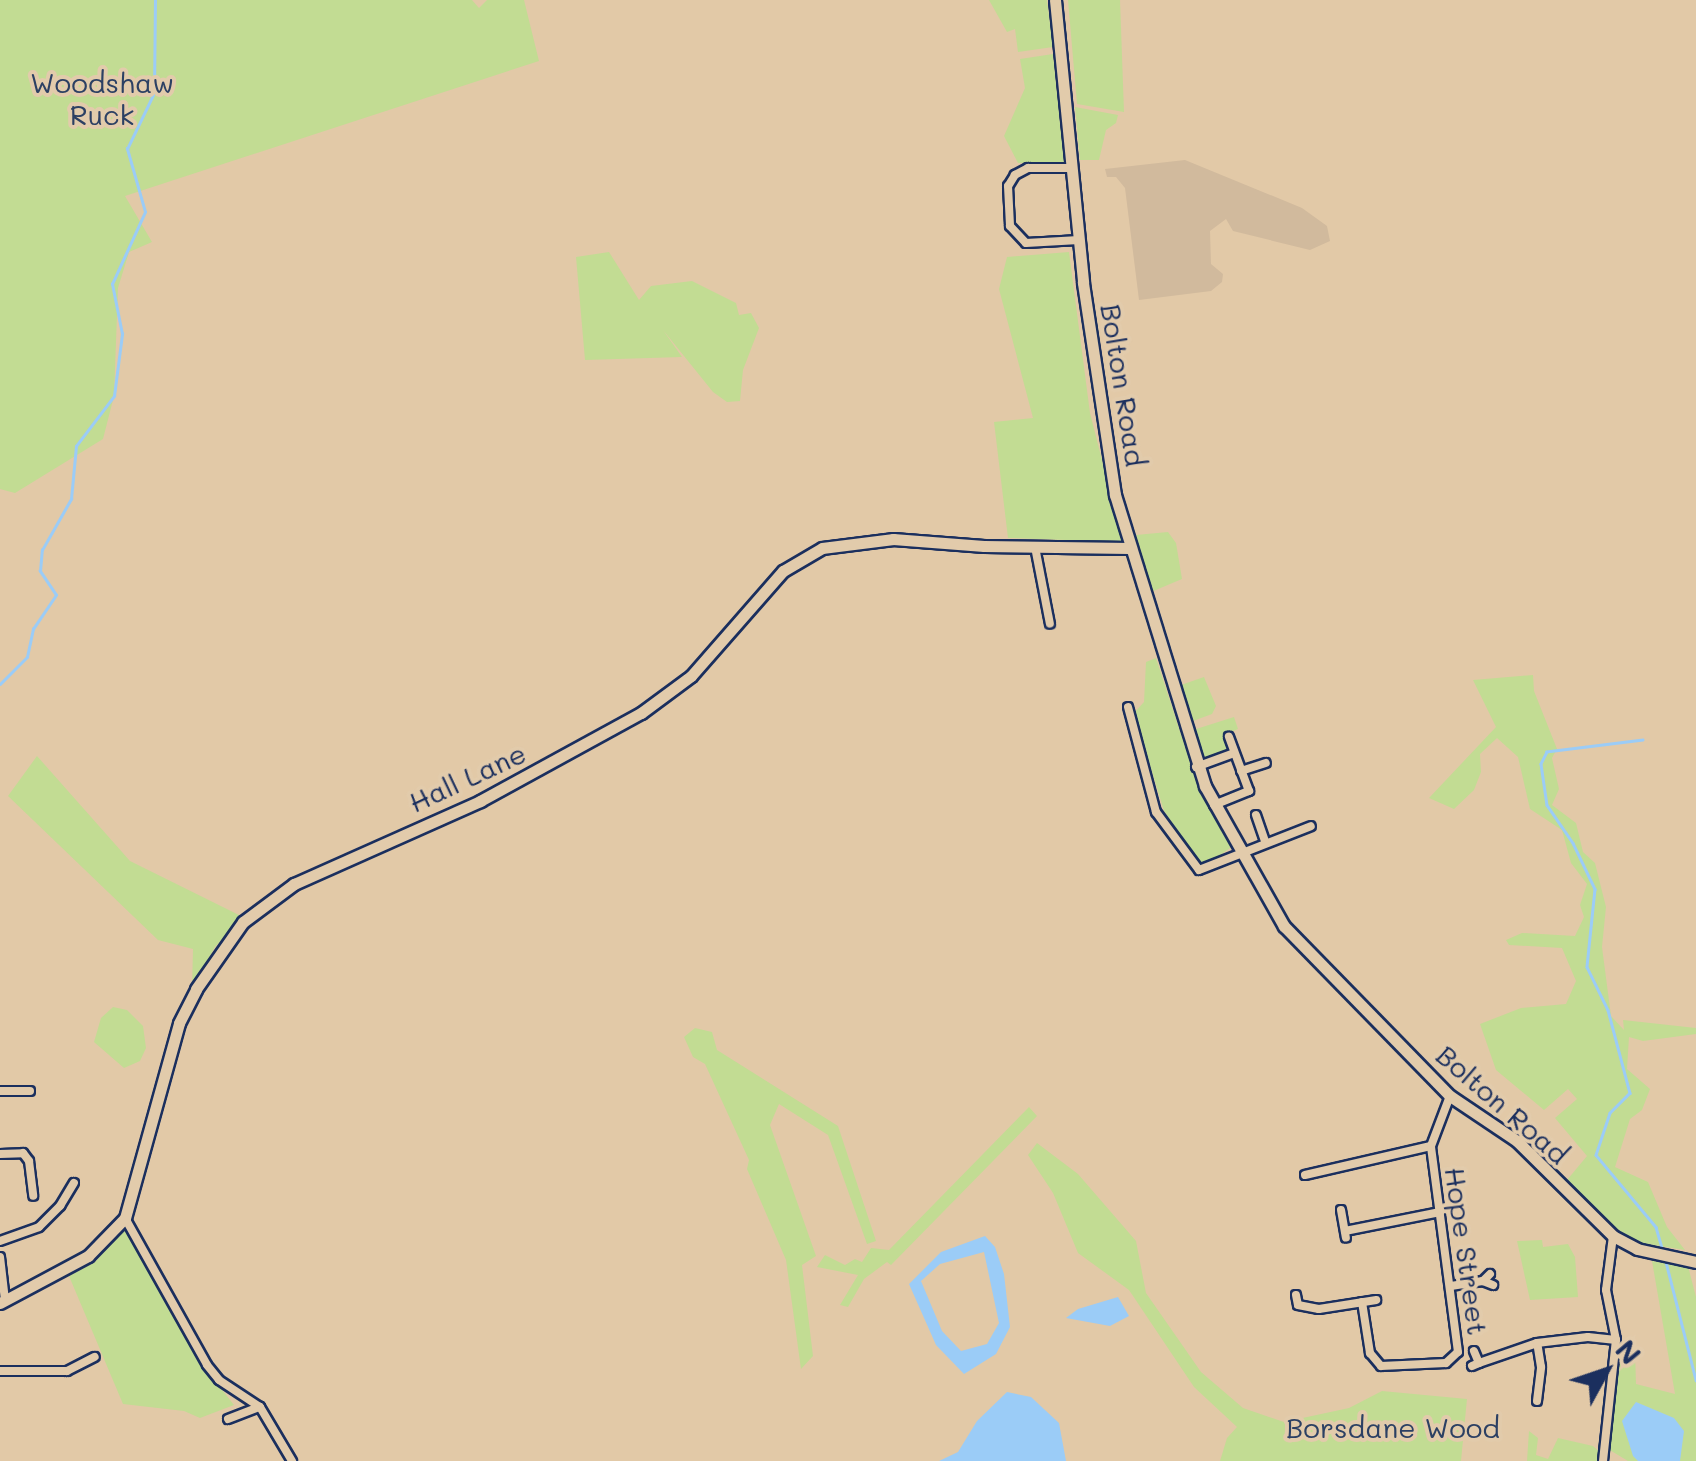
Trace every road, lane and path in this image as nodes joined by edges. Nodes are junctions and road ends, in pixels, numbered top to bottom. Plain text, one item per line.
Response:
1 (1055, 0) edge
2 (1073, 168) junction
3 (1079, 240) junction
4 (1035, 547) junction
5 (1129, 548) junction
6 (1050, 624) dead end
7 (1128, 707) dead end
8 (1228, 737) dead end
9 (1234, 753) junction
10 (1266, 763) dead end
11 (1196, 767) junction
12 (1241, 771) junction
13 (1214, 805) junction
14 (1256, 815) dead end
15 (1311, 826) dead end
16 (1265, 841) junction
17 (1241, 850) junction
18 (0, 1091) edge
19 (30, 1091) dead end
20 (1450, 1096) junction
21 (1431, 1146) junction
22 (0, 1154) edge
23 (1305, 1175) dead end
24 (74, 1183) dead end
25 (32, 1196) dead end
26 (1342, 1210) dead end
27 (1440, 1212) junction
28 (124, 1218) junction
29 (1613, 1236) junction
30 (0, 1241) edge
31 (0, 1257) edge
32 (1696, 1262) edge
33 (1489, 1280) dead end
34 (1452, 1286) junction
35 (1296, 1295) dead end
36 (1376, 1300) dead end
37 (2, 1302) edge
38 (1362, 1302) junction
39 (1616, 1340) junction
40 (1537, 1343) junction
41 (1474, 1351) dead end
42 (95, 1357) dead end
43 (82, 1363) junction
44 (0, 1370) edge
45 (87, 1374) dead end
46 (1537, 1401) dead end
47 (257, 1404) junction
48 (228, 1419) dead end
49 (292, 1461) edge
50 (1603, 1461) edge

1 - 2 main road, Bolton Road
2 - 3 main road, Bolton Road
2 - 3 street
3 - 5 main road, Bolton Road
4 - 5 main road, Hall Lane
4 - 6 street
4 - 28 main road, Hall Lane
5 - 11 main road, Bolton Road
7 - 17 street
8 - 9 street
9 - 11 street
9 - 12 street
10 - 12 street
11 - 13 main road, Bolton Road
12 - 13 street
13 - 17 main road, Bolton Road
14 - 16 street
15 - 16 street
16 - 17 street
17 - 20 main road, Bolton Road
18 - 19 street
20 - 21 street, Hope Street
20 - 29 main road, Bolton Road
21 - 23 street
21 - 27 street, Hope Street
22 - 25 street
24 - 30 street
26 - 27 street
27 - 34 street, Hope Street
28 - 37 main road, Hall Lane
28 - 47 street
29 - 32 main road, Bolton Road
29 - 39 street
31 - 37 street
33 - 34 street
34 - 38 street, Hope Street
35 - 38 street
36 - 38 street
39 - 40 street
39 - 50 street
40 - 41 street
40 - 46 street
42 - 43 street
43 - 44 street
43 - 45 street
47 - 48 street
47 - 49 street

